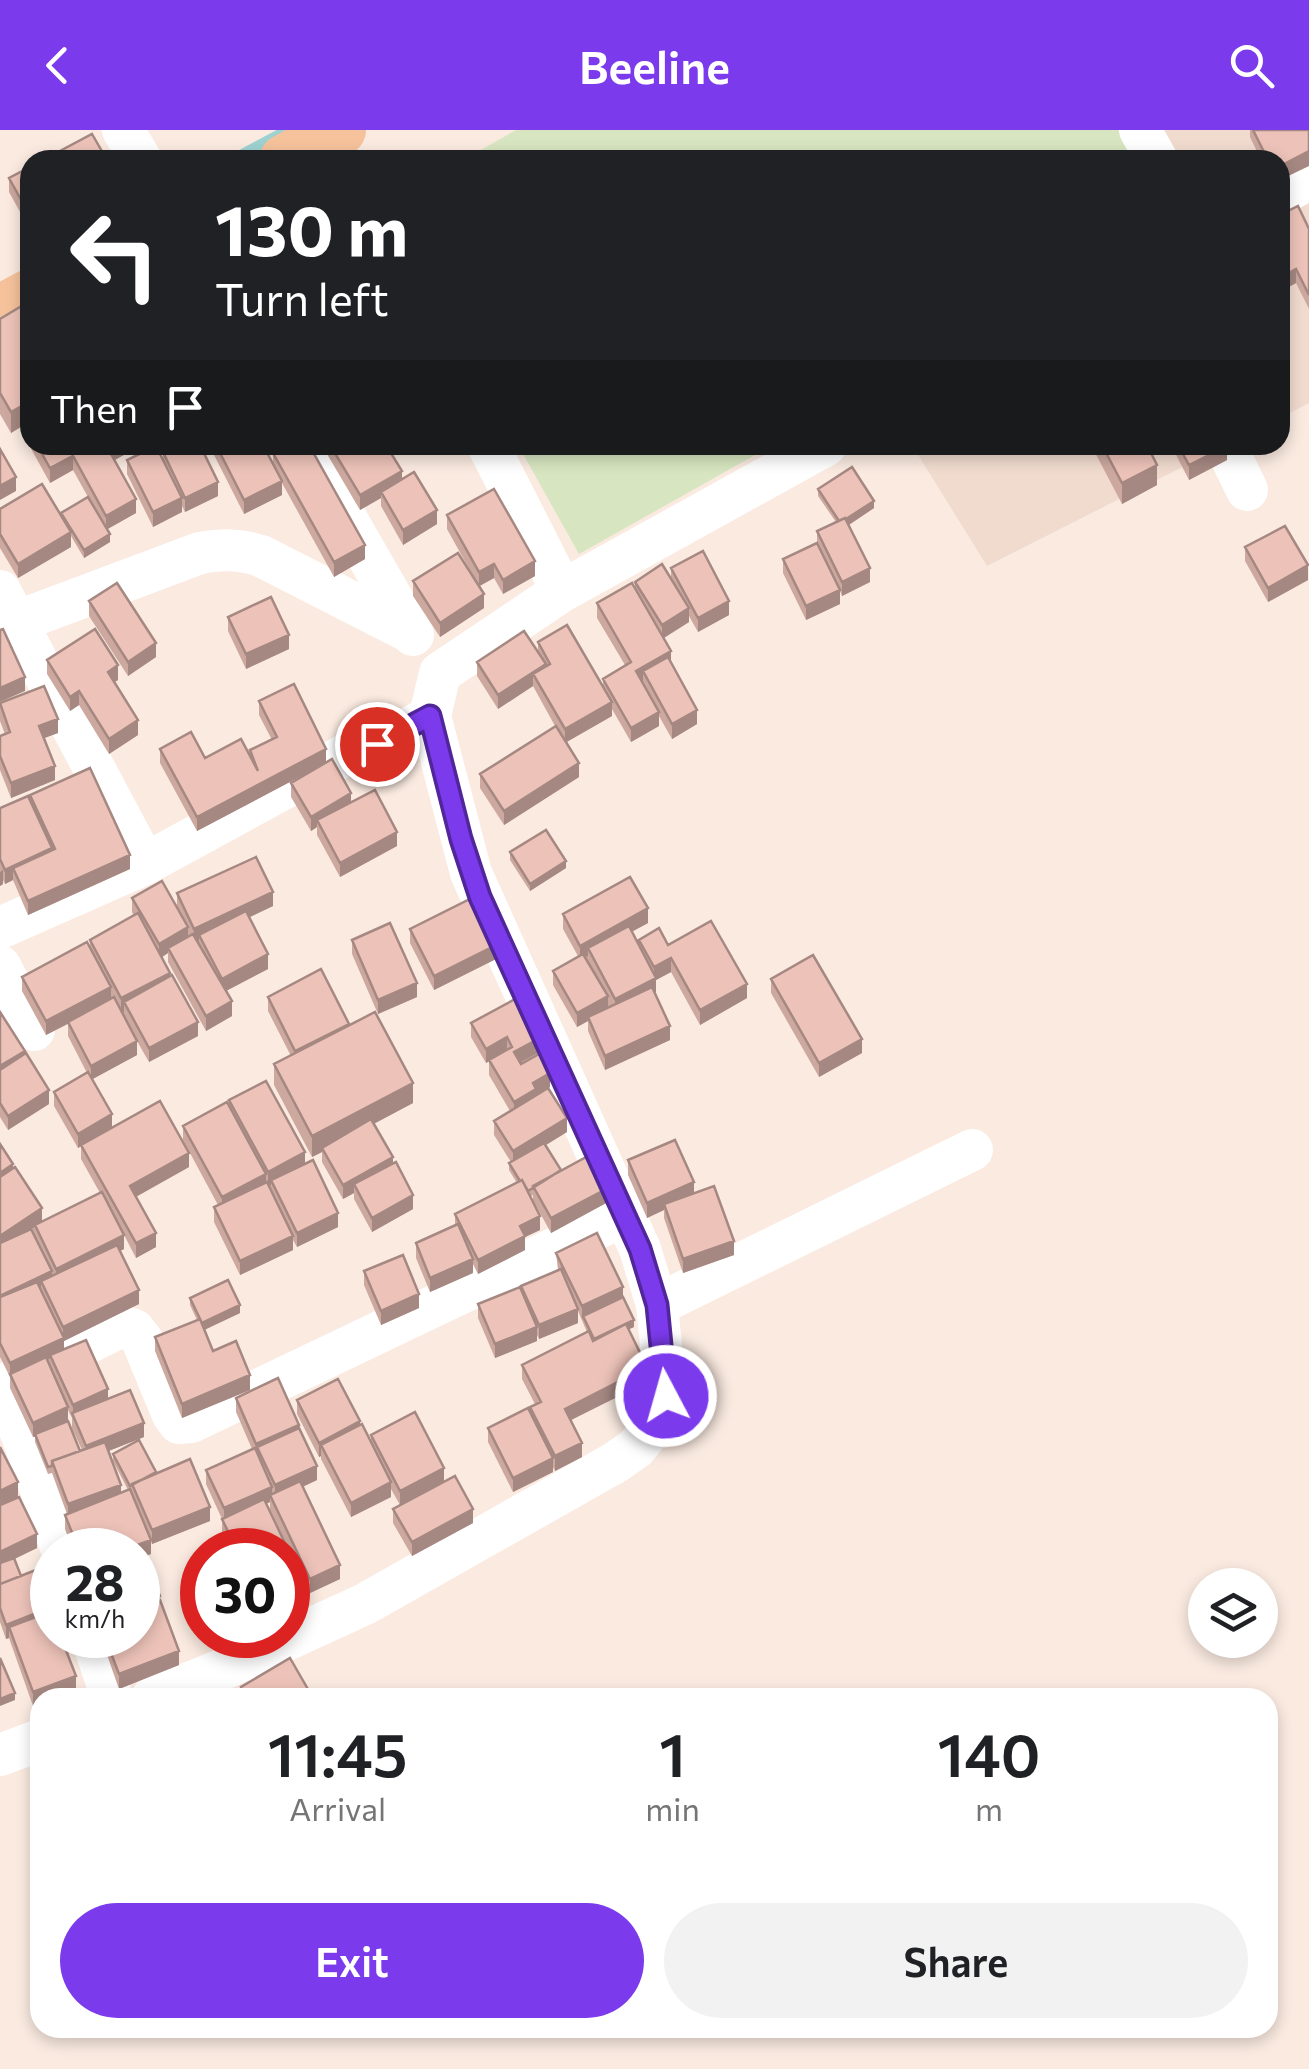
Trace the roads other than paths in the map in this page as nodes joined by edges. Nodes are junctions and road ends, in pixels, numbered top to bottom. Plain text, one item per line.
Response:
1 (310, 455) edge
2 (493, 455) edge
3 (808, 455) edge
4 (1229, 455) edge
5 (1248, 490) dead end
6 (562, 591) junction
7 (5, 613) edge
8 (410, 632) junction
9 (440, 673) junction
10 (430, 716) junction
11 (145, 864) junction
12 (0, 928) edge
13 (4, 986) edge
14 (34, 1030) dead end
15 (972, 1150) dead end
16 (624, 1215) junction
17 (657, 1305) junction
18 (0, 1387) edge
19 (54, 1528) edge
20 (99, 1658) edge
21 (109, 1688) edge
22 (177, 1688) edge
23 (30, 1744) edge
24 (0, 1755) edge

1 - 8 street
2 - 6 street
3 - 6 street
4 - 5 street
6 - 9 street
7 - 8 street
7 - 11 street
8 - 9 street
9 - 10 street
10 - 11 street
10 - 16 street
11 - 12 street
13 - 14 street
15 - 17 street
16 - 17 street
16 - 18 street
17 - 22 street
18 - 19 street
20 - 21 street
23 - 24 street

